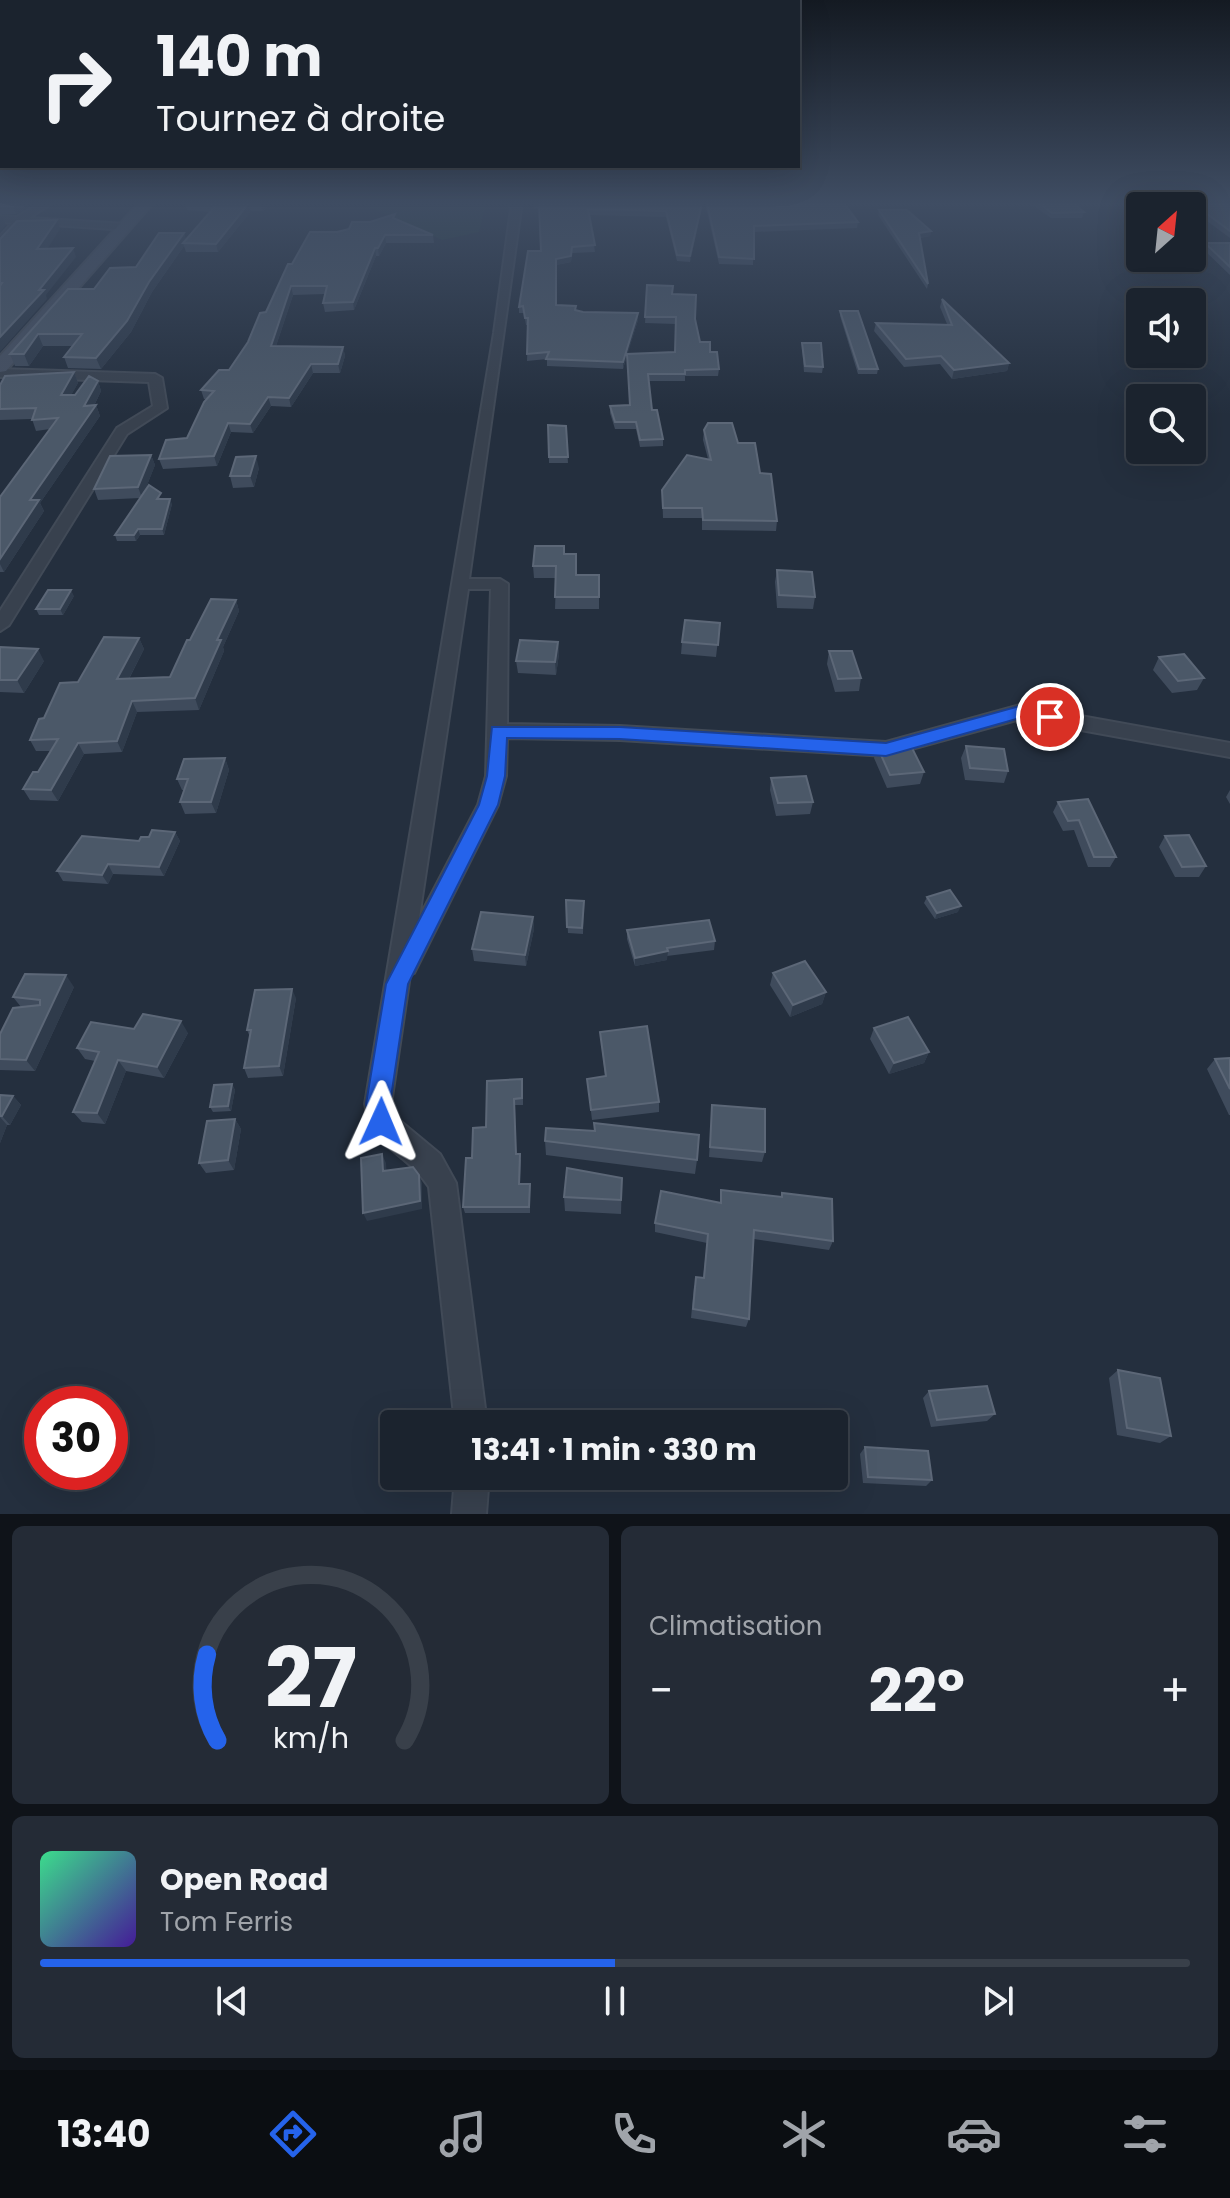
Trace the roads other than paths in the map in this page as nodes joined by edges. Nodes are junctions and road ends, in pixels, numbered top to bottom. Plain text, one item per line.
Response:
1 (86, 274) edge
2 (508, 274) edge
3 (0, 370) edge
4 (459, 584) junction
5 (0, 625) edge
6 (499, 731) junction
7 (1230, 750) edge
8 (397, 984) junction
9 (469, 1410) edge
10 (471, 1490) edge
11 (469, 1514) edge

1 - 3 street
2 - 4 street
3 - 5 street
4 - 6 street
4 - 8 street
6 - 7 street
6 - 8 street
8 - 9 street
10 - 11 street

